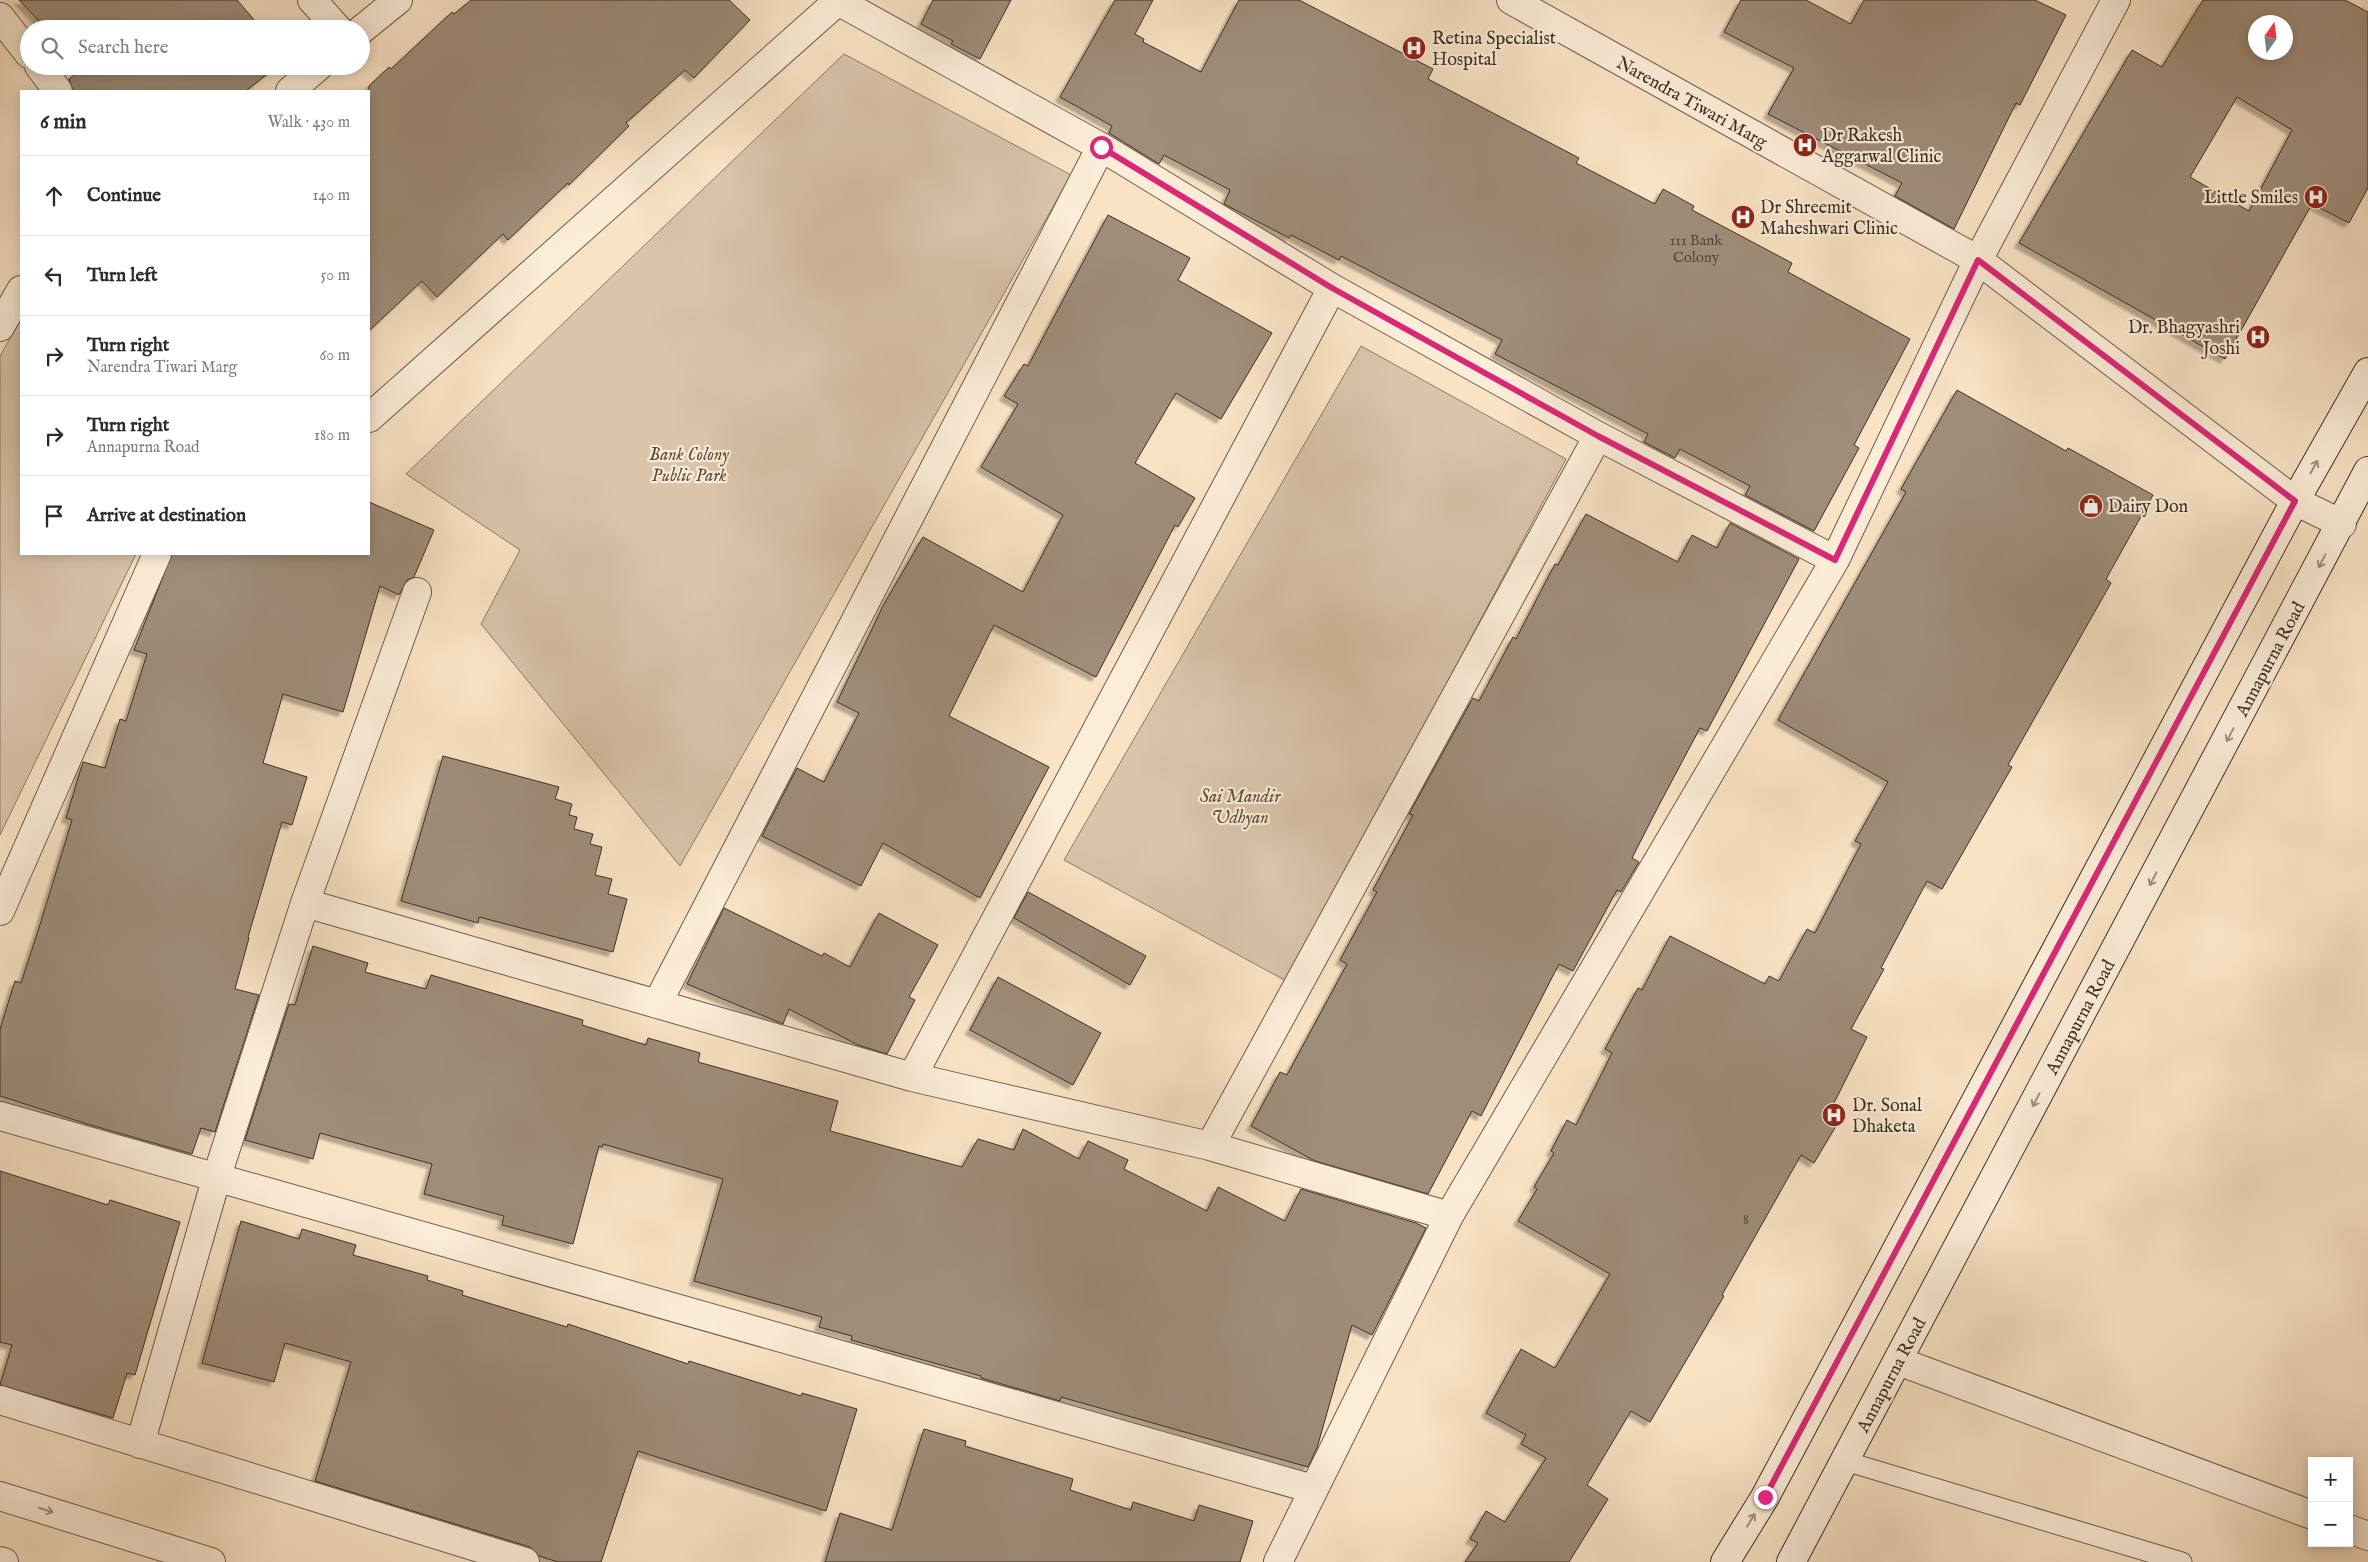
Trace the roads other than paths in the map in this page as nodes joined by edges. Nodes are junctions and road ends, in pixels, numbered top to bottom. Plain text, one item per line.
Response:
1 (312, 0) edge
2 (398, 0) edge
3 (837, 0) edge
4 (1511, 0) edge
5 (2116, 0) edge
6 (0, 17) edge
7 (330, 20) edge
8 (370, 23) edge
9 (20, 43) edge
10 (46, 75) edge
11 (309, 75) edge
12 (57, 90) edge
13 (291, 90) edge
14 (1101, 147) junction
15 (1978, 260) junction
16 (1332, 288) junction
17 (20, 292) edge
18 (0, 327) edge
19 (2368, 372) edge
20 (370, 417) edge
21 (1598, 436) junction
22 (2368, 471) edge
23 (2295, 501) junction
24 (2342, 524) junction
25 (157, 555) edge
26 (1835, 560) junction
27 (417, 592) dead end
28 (305, 903) junction
29 (0, 911) edge
30 (657, 1004) junction
31 (912, 1077) junction
32 (0, 1116) edge
33 (1210, 1146) junction
34 (217, 1176) junction
35 (1449, 1216) junction
36 (1898, 1361) junction
37 (0, 1400) edge
38 (140, 1444) junction
39 (1845, 1461) junction
40 (1312, 1489) junction
41 (0, 1496) edge
42 (2308, 1514) edge
43 (2353, 1530) edge
44 (2368, 1536) edge
45 (0, 1561) edge
46 (4, 1562) edge
47 (211, 1562) edge
48 (524, 1562) edge
49 (1278, 1562) edge
50 (1725, 1562) edge
51 (1791, 1562) edge
52 (2182, 1562) edge

1 - 7 street
2 - 8 street
3 - 14 street
3 - 20 street
4 - 15 street, Narendra Tiwari Marg
5 - 15 street
6 - 9 street
10 - 12 street
11 - 13 street
14 - 16 street
14 - 30 street
15 - 23 street, Narendra Tiwari Marg
15 - 26 street
16 - 21 street
16 - 31 street
17 - 18 street
23 -> 19 street
21 - 26 street
21 - 33 street
22 - 24 street, Annapurna Road
23 - 24 street, Narendra Tiwari Marg
50 -> 23 street
24 -> 36 street, Annapurna Road
25 - 29 street
26 - 35 street
27 - 28 street
28 - 30 street
28 - 34 street
30 - 31 street
31 - 33 street
32 - 34 street
33 - 35 street
34 - 38 street
34 - 40 street
35 - 40 street
36 - 39 street, Annapurna Road
36 - 42 street
37 - 38 street
38 - 48 street
39 - 51 street, Annapurna Road
39 - 52 lane
40 - 49 street
41 -> 47 street
43 - 44 street
45 - 46 street

